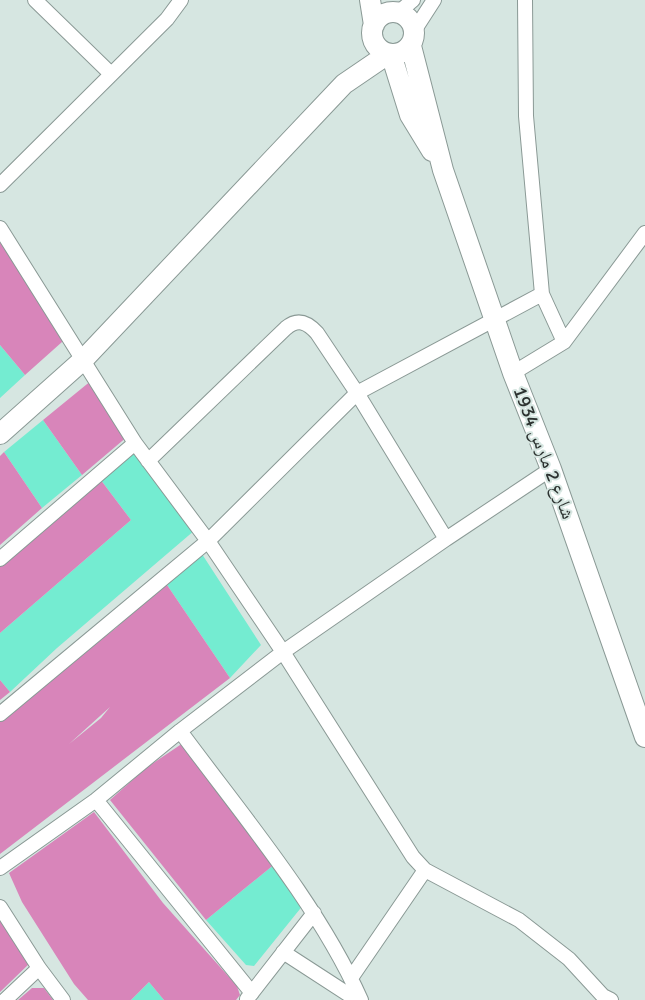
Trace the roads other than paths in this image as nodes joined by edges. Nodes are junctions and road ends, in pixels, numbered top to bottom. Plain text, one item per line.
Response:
1 (35, 0) edge
2 (181, 0) edge
3 (370, 0) edge
4 (413, 0) edge
5 (434, 0) edge
6 (525, 0) edge
7 (396, 6) edge
8 (373, 30) junction
9 (413, 38) junction
10 (389, 54) junction
11 (111, 74) junction
12 (344, 84) junction
13 (443, 170) junction
14 (0, 185) edge
15 (0, 228) edge
16 (645, 233) edge
17 (542, 294) junction
18 (495, 320) junction
19 (564, 342) junction
20 (83, 360) junction
21 (513, 373) junction
22 (357, 393) junction
23 (0, 434) edge
24 (135, 443) junction
25 (148, 461) junction
26 (551, 469) junction
27 (446, 540) junction
28 (208, 542) junction
29 (0, 559) edge
30 (283, 652) junction
31 (0, 714) edge
32 (180, 731) junction
33 (645, 737) edge
34 (96, 800) junction
35 (0, 868) edge
36 (425, 870) junction
37 (0, 907) edge
38 (314, 913) junction
39 (283, 952) junction
40 (39, 968) junction
41 (351, 978) junction
42 (249, 996) edge
43 (604, 999) edge
44 (5, 1000) edge
45 (63, 1000) edge
46 (356, 1000) edge
47 (361, 1000) edge

1 - 11 street
2 - 11 street
3 - 8 street
4 - 7 street
5 - 9 street
6 - 17 street
7 - 8 street
7 - 9 street
8 - 10 street
8 - 12 street
9 - 10 street
9 - 13 street, شارع 2 مارس 1934
10 - 12 street
10 - 13 street, شارع 2 مارس 1934
11 - 14 street
12 - 20 street
13 - 18 street, شارع 2 مارس 1934
15 - 20 street
16 - 19 street
17 - 18 street
17 - 19 street
18 - 21 street, شارع 2 مارس 1934
18 - 22 street
19 - 21 street
20 - 23 street
20 - 24 street
21 - 26 street, شارع 2 مارس 1934
22 - 25 street
22 - 27 street
22 - 28 street
24 - 25 street
24 - 29 street
25 - 28 street
26 - 27 street
26 - 33 street, شارع 2 مارس 1934
27 - 30 street
28 - 30 street
28 - 31 street
30 - 32 street
30 - 36 street
32 - 34 street
32 - 38 street
34 - 35 street
34 - 42 street
36 - 41 street
36 - 43 street
37 - 40 street
38 - 39 street
38 - 41 street
39 - 42 street
39 - 46 street
40 - 44 street
40 - 45 street
41 - 47 street

